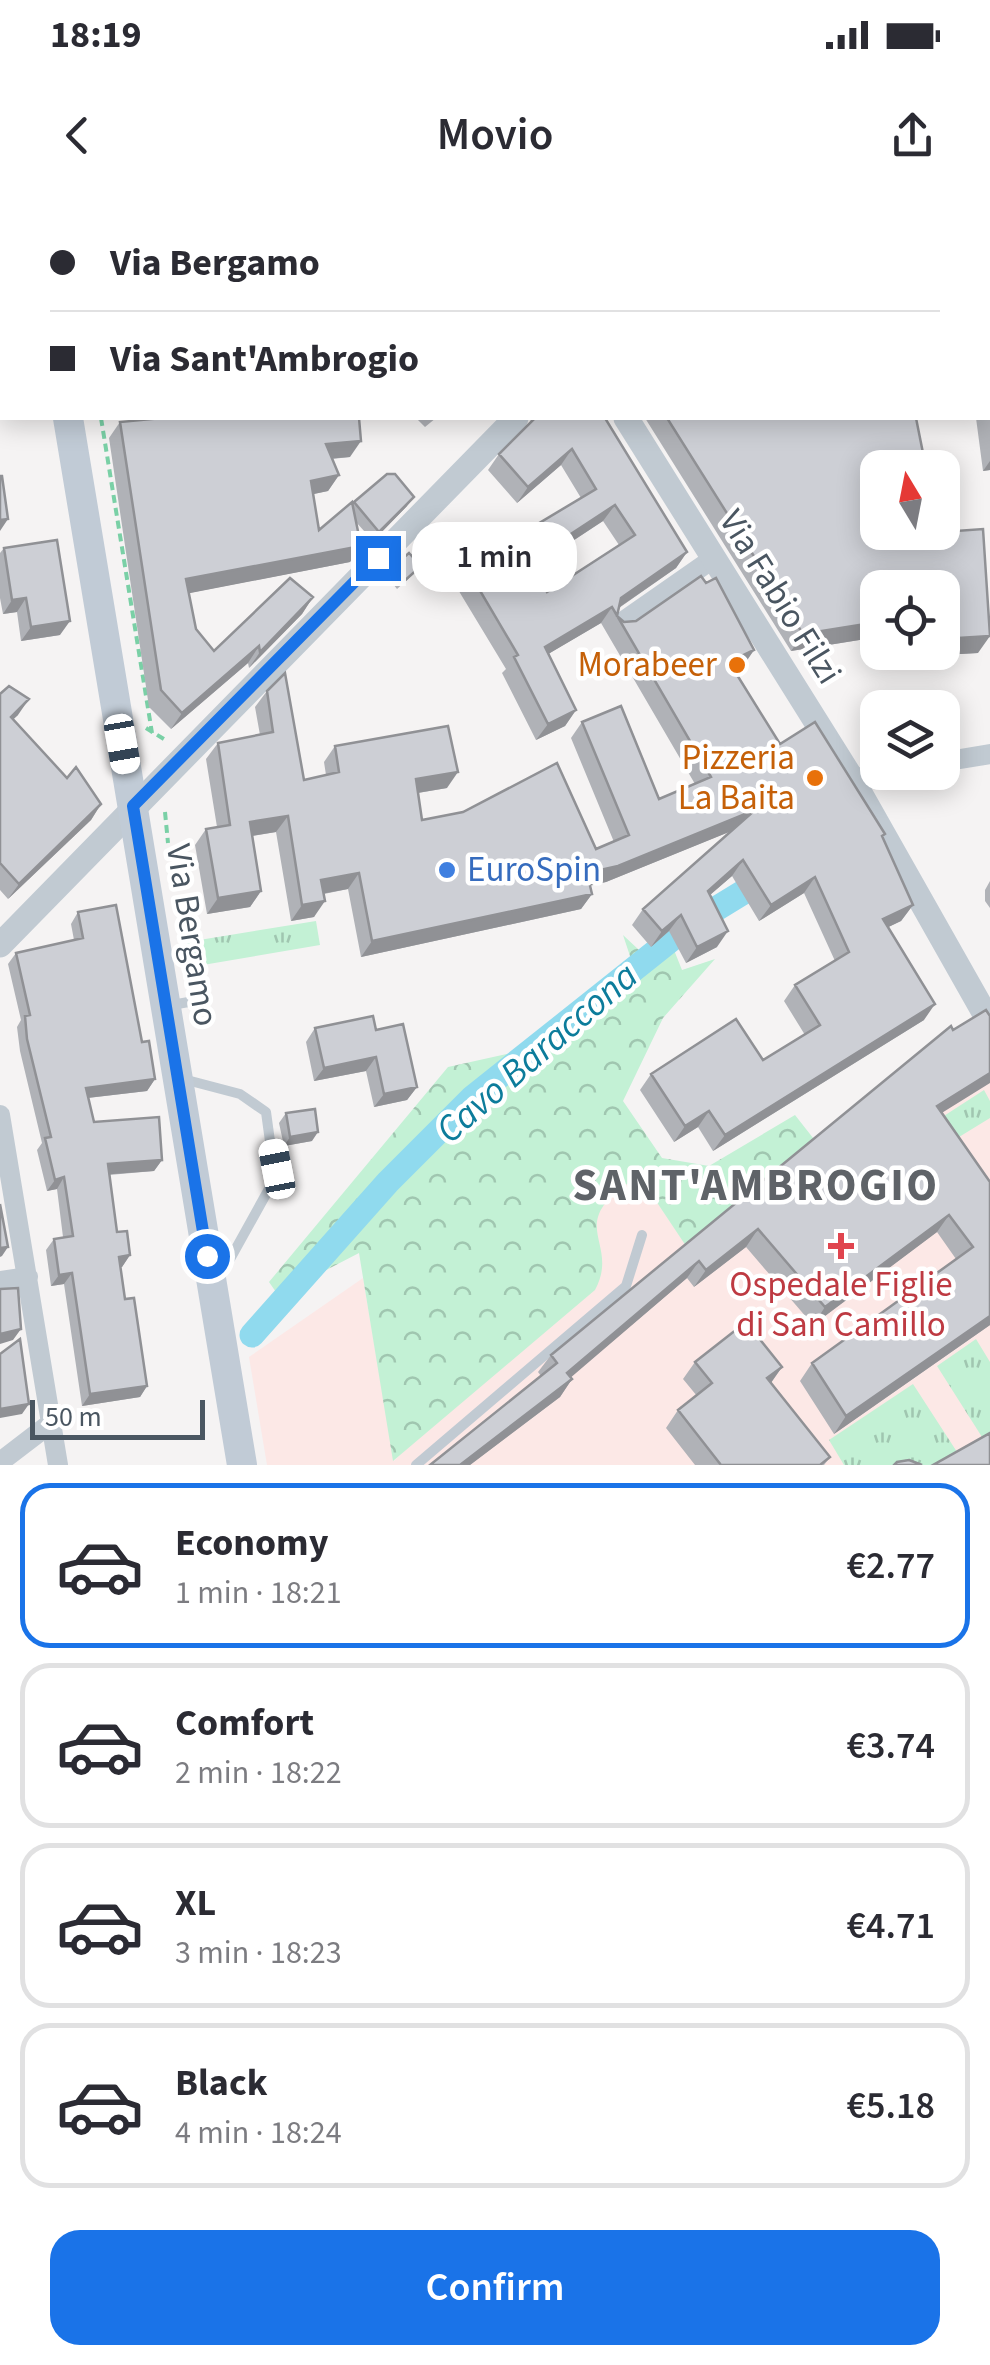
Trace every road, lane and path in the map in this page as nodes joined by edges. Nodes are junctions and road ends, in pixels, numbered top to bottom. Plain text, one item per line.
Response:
1 (68, 420) edge
2 (101, 420) edge
3 (514, 420) edge
4 (627, 420) edge
5 (714, 558) junction
6 (618, 625) edge
7 (132, 732) junction
8 (152, 733) junction
9 (179, 741) dead end
10 (990, 754) edge
11 (960, 759) edge
12 (860, 777) edge
13 (852, 779) junction
14 (133, 806) junction
15 (165, 810) dead end
16 (169, 857) dead end
17 (0, 945) edge
18 (990, 1023) edge
19 (178, 1078) junction
20 (0, 1115) edge
21 (642, 1235) dead end
22 (28, 1277) junction
23 (0, 1281) edge
24 (212, 1292) junction
25 (51, 1423) junction
26 (0, 1462) edge
27 (58, 1465) edge
28 (242, 1465) edge
29 (416, 1465) edge

1 - 7 main road, Via Bergamo
2 - 8 path
3 - 14 street
4 - 5 street, Via Fabio Filzi
5 - 6 street
5 - 13 street, Via Fabio Filzi
7 - 8 path
7 - 8 path
7 - 14 main road, Via Bergamo
8 - 9 path
10 - 11 street
12 - 13 street
13 - 18 street, Via Fabio Filzi
14 - 17 street
14 - 19 main road, Via Bergamo
15 - 16 path
19 - 24 main road, Via Bergamo
19 - 24 lane
20 - 22 street
21 - 29 lane
22 - 23 street
22 - 25 street
24 - 28 main road, Via Bergamo
25 - 26 street
25 - 27 street

